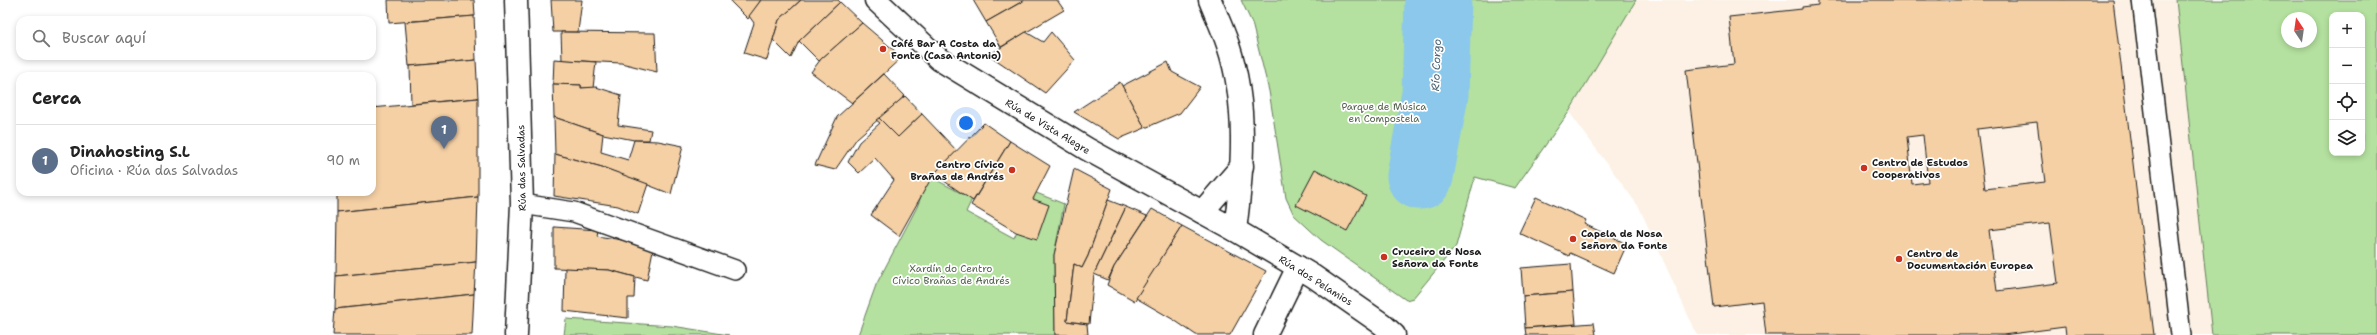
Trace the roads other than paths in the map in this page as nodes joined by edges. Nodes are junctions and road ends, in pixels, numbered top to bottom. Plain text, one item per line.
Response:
1 (516, 0) edge
2 (876, 0) edge
3 (1210, 0) edge
4 (2142, 0) edge
5 (1242, 166) junction
6 (522, 204) junction
7 (1202, 212) junction
8 (1235, 230) junction
9 (1298, 267) junction
10 (735, 270) dead end
11 (516, 335) edge
12 (1265, 335) edge
13 (1394, 335) edge
14 (2181, 335) edge

1 - 6 street, Rúa das Salvadas
2 - 7 street, Rúa de Vista Alegre
3 - 5 street
4 - 14 lane
5 - 7 street
5 - 8 street
6 - 10 lane
6 - 11 street, Rúa das Salvadas
7 - 8 street, Rúa de Vista Alegre
8 - 9 street, Rúa dos Pelamios
9 - 12 street
9 - 13 street, Rúa dos Pelamios

